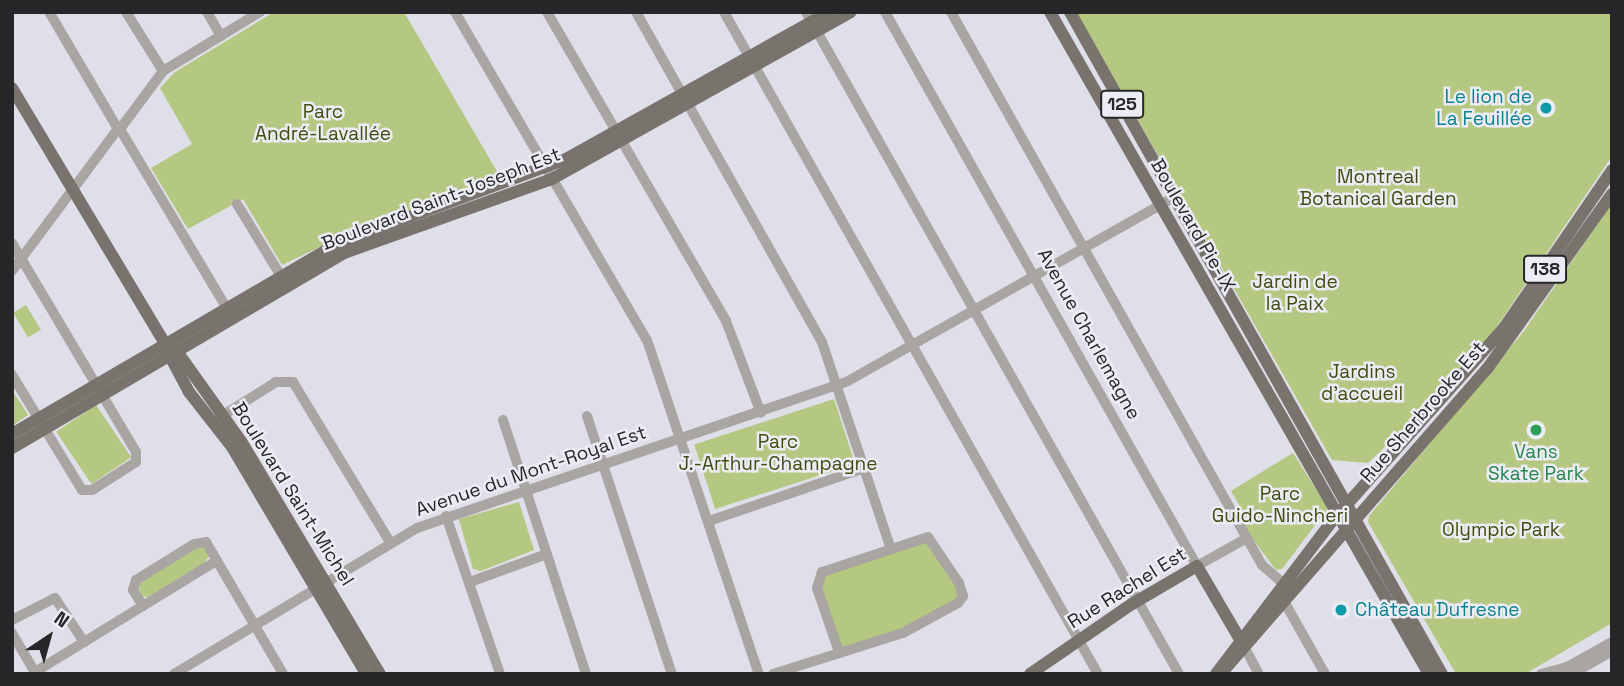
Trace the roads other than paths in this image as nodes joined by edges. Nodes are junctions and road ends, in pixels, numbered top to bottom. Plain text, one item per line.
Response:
1 (49, 12) edge
2 (126, 12) edge
3 (207, 12) edge
4 (260, 12) edge
5 (456, 12) edge
6 (547, 12) edge
7 (636, 12) edge
8 (724, 12) edge
9 (830, 12) edge
10 (851, 12) edge
11 (885, 12) edge
12 (951, 12) edge
13 (1050, 12) edge
14 (1070, 12) edge
15 (811, 22) edge
16 (221, 36) junction
17 (752, 62) junction
18 (163, 71) junction
19 (12, 88) edge
20 (686, 100) junction
21 (120, 128) junction
22 (619, 138) junction
23 (1612, 170) edge
24 (549, 174) junction
25 (73, 189) junction
26 (1612, 194) edge
27 (1174, 197) junction
28 (237, 204) dead end
29 (1159, 205) junction
30 (12, 243) edge
31 (1084, 249) junction
32 (22, 259) junction
33 (12, 271) edge
34 (1034, 276) junction
35 (283, 280) junction
36 (974, 310) junction
37 (229, 311) junction
38 (164, 342) junction
39 (911, 346) junction
40 (171, 353) junction
41 (12, 375) edge
42 (839, 384) junction
43 (99, 389) junction
44 (761, 413) junction
45 (587, 416) dead end
46 (217, 419) junction
47 (503, 420) dead end
48 (42, 424) junction
49 (12, 434) edge
50 (682, 439) junction
51 (12, 448) edge
52 (603, 465) junction
53 (865, 468) junction
54 (525, 490) junction
55 (1349, 502) junction
56 (446, 516) junction
57 (1336, 516) junction
58 (1357, 517) junction
59 (709, 521) junction
60 (1345, 531) junction
61 (1247, 538) junction
62 (390, 542) junction
63 (890, 547) junction
64 (547, 554) junction
65 (216, 561) junction
66 (1197, 566) junction
67 (470, 582) junction
68 (1283, 583) junction
69 (320, 585) junction
70 (1139, 600) junction
71 (1285, 603) junction
72 (143, 606) junction
73 (12, 620) edge
74 (255, 625) junction
75 (12, 633) edge
76 (1079, 640) junction
77 (84, 642) junction
78 (1612, 642) edge
79 (1243, 644) junction
80 (1612, 651) edge
81 (839, 652) junction
82 (1555, 672) edge
83 (36, 673) edge
84 (174, 674) edge
85 (284, 674) edge
86 (366, 674) edge
87 (380, 674) edge
88 (500, 674) edge
89 (586, 674) edge
90 (672, 674) edge
91 (759, 674) edge
92 (773, 674) edge
93 (1030, 674) edge
94 (1098, 674) edge
95 (1179, 674) edge
96 (1218, 674) edge
97 (1259, 674) edge
98 (1325, 674) edge
99 (1429, 674) edge
100 (1442, 674) edge
101 (1541, 674) edge
102 (1572, 674) edge

1 - 21 street
2 - 18 street
3 - 16 street
4 - 16 street
5 - 24 street
6 - 22 street
7 - 20 street
8 - 17 street
9 - 15 main road, Boulevard Saint-Joseph Est
10 - 15 main road, Boulevard Saint-Joseph Est
11 - 34 street, Avenue Charlemagne
12 - 31 street
13 - 29 main road, Boulevard Pie-IX / 125
14 - 27 main road, Boulevard Pie-IX / 125
15 - 17 main road, Boulevard Saint-Joseph Est
15 - 36 street
16 - 18 street
17 - 20 main road, Boulevard Saint-Joseph Est
17 - 39 street
18 - 21 street
19 - 25 main road, Boulevard Saint-Michel
20 - 22 main road, Boulevard Saint-Joseph Est
20 - 42 street
21 - 25 street
21 - 37 street
22 - 24 main road, Boulevard Saint-Joseph Est
22 - 44 street
23 - 55 main road, Rue Sherbrooke Est / 138
24 - 35 main road, Boulevard Saint-Joseph Est
24 - 50 street
25 - 32 street
25 - 38 main road, Boulevard Saint-Michel
26 - 58 main road, Rue Sherbrooke Est / 138
27 - 29 street, Avenue du Mont-Royal Est
27 - 55 main road, Boulevard Pie-IX / 125
28 - 35 street
29 - 31 street, Avenue du Mont-Royal Est
29 - 57 main road, Boulevard Pie-IX / 125
30 - 32 street
31 - 34 street, Avenue du Mont-Royal Est
31 - 61 street
32 - 33 street
32 - 43 street
34 - 36 street, Avenue du Mont-Royal Est
34 - 66 street, Avenue Charlemagne
35 - 37 main road, Boulevard Saint-Joseph Est
36 - 39 street, Avenue du Mont-Royal Est
36 - 70 street
37 - 38 main road, Boulevard Saint-Joseph Est
37 - 40 main road, Boulevard Saint-Joseph Est
38 - 40 main road, Boulevard Saint-Michel
38 - 43 main road, Boulevard Saint-Joseph Est
39 - 42 street, Avenue du Mont-Royal Est
39 - 76 street
40 - 43 main road, Boulevard Saint-Joseph Est
40 - 46 main road, Boulevard Saint-Michel
41 - 48 street
42 - 44 street, Avenue du Mont-Royal Est
42 - 53 street
43 - 48 main road, Boulevard Saint-Joseph Est
43 - 48 street
44 - 50 street, Avenue du Mont-Royal Est
45 - 52 street
46 - 62 street
46 - 69 main road, Boulevard Saint-Michel
47 - 54 street
48 - 49 main road, Boulevard Saint-Joseph Est
48 - 51 main road, Boulevard Saint-Joseph Est
50 - 52 street, Avenue du Mont-Royal Est
50 - 59 street
52 - 54 street, Avenue du Mont-Royal Est
52 - 90 street
53 - 59 street
53 - 63 street
54 - 56 street, Avenue du Mont-Royal Est
54 - 64 street
55 - 57 main road, Rue Sherbrooke Est / 138
55 - 58 main road, Boulevard Pie-IX / 125
56 - 62 street, Avenue du Mont-Royal Est
56 - 67 street
57 - 60 main road, Boulevard Pie-IX / 125
57 - 68 main road, Rue Sherbrooke Est / 138
58 - 60 main road, Rue Sherbrooke Est / 138
58 - 100 main road, Boulevard Pie-IX
59 - 91 street
60 - 71 main road, Rue Sherbrooke Est / 138
60 - 99 main road, Boulevard Pie-IX
61 - 66 street, Rue Rachel Est
61 - 68 street
62 - 69 street, Avenue du Mont-Royal Est
63 - 81 street
63 - 81 street
64 - 67 street
64 - 89 street
65 - 72 street
65 - 72 street
65 - 74 street
66 - 70 main road, Rue Rachel Est
66 - 79 main road, Avenue Charlemagne
67 - 88 street
68 - 79 main road, Rue Sherbrooke Est / 138
69 - 74 street, Avenue du Mont-Royal Est
69 - 86 main road, Boulevard Saint-Michel
69 - 87 main road, Boulevard Saint-Michel
70 - 76 main road, Rue Rachel Est
70 - 95 street
71 - 79 main road, Rue Sherbrooke Est / 138
71 - 98 street
72 - 77 street
73 - 77 street
74 - 84 street, Avenue du Mont-Royal Est
74 - 85 street
75 - 83 street
76 - 93 main road, Rue Rachel Est
76 - 94 street
77 - 83 street
78 - 82 street
79 - 96 main road, Rue Sherbrooke Est / 138
79 - 97 street, Avenue Charlemagne
80 - 102 street
81 - 92 street
82 - 101 street

